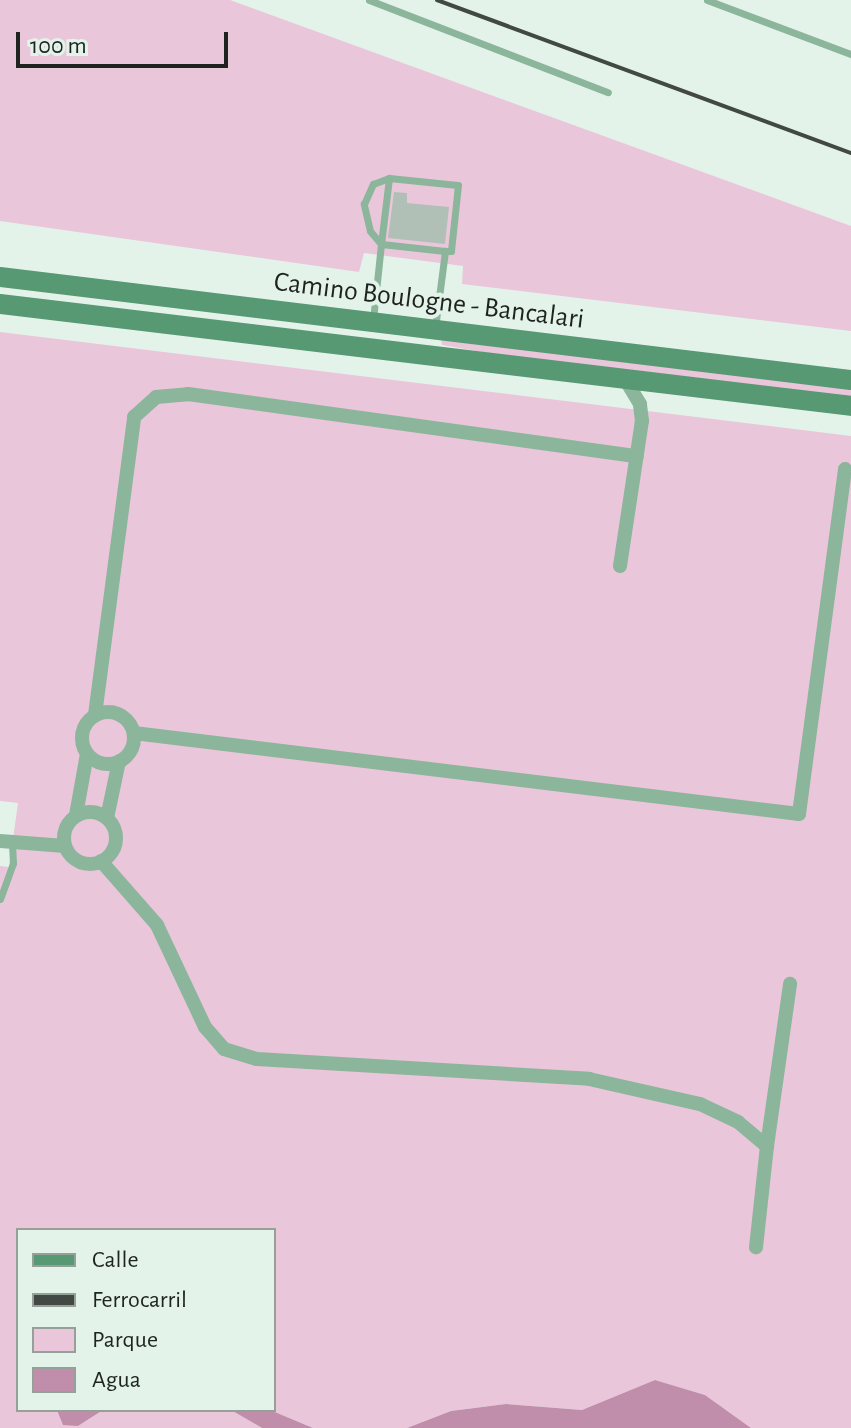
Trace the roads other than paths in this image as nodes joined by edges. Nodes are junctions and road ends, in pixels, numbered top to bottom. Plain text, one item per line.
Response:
1 (369, 0) edge
2 (707, 0) edge
3 (851, 54) edge
4 (608, 92) dead end
5 (389, 178) junction
6 (381, 244) junction
7 (445, 251) junction
8 (0, 277) edge
9 (0, 304) edge
10 (372, 322) junction
11 (435, 330) junction
12 (625, 379) junction
13 (851, 380) edge
14 (851, 406) edge
15 (637, 456) junction
16 (845, 469) dead end
17 (620, 566) dead end
18 (95, 715) junction
19 (134, 733) junction
20 (87, 754) junction
21 (119, 761) junction
22 (76, 815) junction
23 (107, 818) junction
24 (6, 842) edge
25 (65, 846) junction
26 (101, 861) junction
27 (0, 899) edge
28 (790, 984) dead end
29 (767, 1146) junction
30 (756, 1247) dead end

1 - 4 lane
2 - 3 lane
5 - 6 lane
5 - 6 lane
5 - 7 lane
6 - 7 lane
6 - 10 lane
7 - 11 lane
8 - 10 main road, Camino Boulogne - Bancalari
9 - 12 main road, Camino Boulogne - Bancalari
10 - 11 main road, Camino Boulogne - Bancalari
11 - 13 main road, Camino Boulogne - Bancalari
12 - 14 main road, Camino Boulogne - Bancalari
12 - 15 street
15 - 17 street
15 - 18 street
16 - 19 street
18 - 19 street
18 - 20 street
19 - 21 street
20 - 21 street
20 - 22 street
21 - 23 street
22 - 23 street
22 - 25 street
23 - 26 street
24 - 25 street
24 - 27 lane
25 - 26 street
26 - 29 street
28 - 29 street
29 - 30 street

